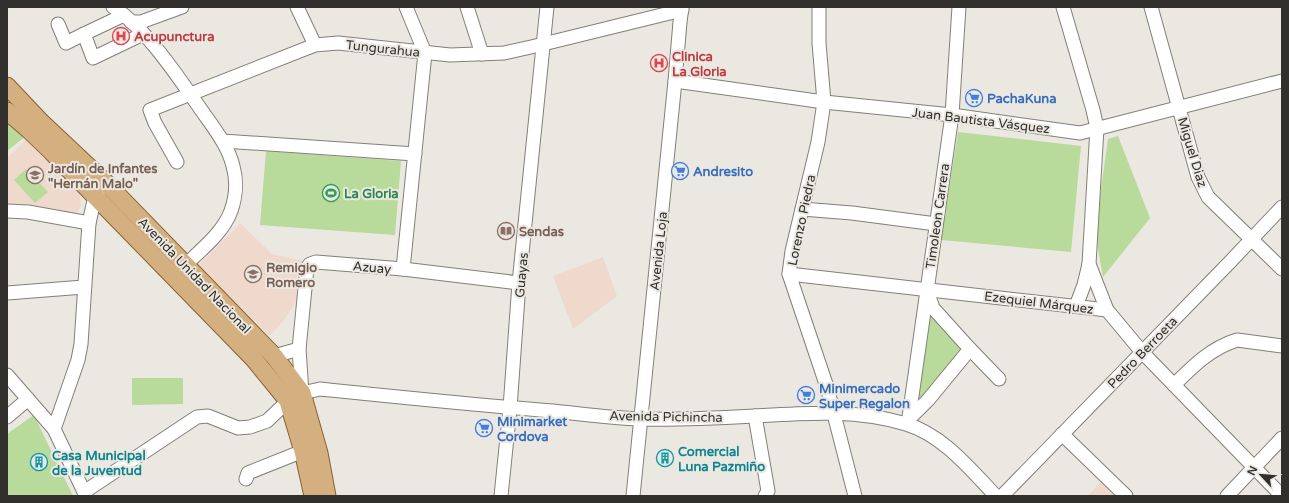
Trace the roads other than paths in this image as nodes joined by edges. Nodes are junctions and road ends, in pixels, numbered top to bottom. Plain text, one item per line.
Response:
1 (113, 7) edge
2 (182, 7) edge
3 (297, 7) edge
4 (406, 7) edge
5 (467, 7) edge
6 (547, 7) edge
7 (819, 7) edge
8 (959, 7) edge
9 (1063, 7) edge
10 (1152, 7) edge
11 (682, 8) edge
12 (128, 18) junction
13 (58, 24) dead end
14 (84, 34) junction
15 (143, 34) junction
16 (544, 43) junction
17 (315, 45) junction
18 (425, 53) junction
19 (482, 54) junction
20 (675, 81) junction
21 (1282, 81) edge
22 (7, 86) edge
23 (190, 94) junction
24 (824, 102) junction
25 (1180, 107) junction
26 (7, 111) edge
27 (952, 115) junction
28 (1096, 128) junction
29 (222, 141) junction
30 (415, 154) junction
31 (177, 162) dead end
32 (107, 184) junction
33 (95, 196) junction
34 (1282, 207) edge
35 (802, 209) junction
36 (7, 211) edge
37 (89, 223) junction
38 (936, 224) junction
39 (1251, 240) junction
40 (1089, 264) junction
41 (185, 265) junction
42 (403, 269) junction
43 (1282, 270) edge
44 (789, 274) junction
45 (173, 277) junction
46 (519, 283) junction
47 (84, 287) junction
48 (927, 289) junction
49 (7, 293) edge
50 (1076, 306) junction
51 (1107, 310) junction
52 (1282, 346) edge
53 (299, 349) junction
54 (970, 349) junction
55 (1142, 352) junction
56 (274, 356) junction
57 (7, 375) edge
58 (999, 379) dead end
59 (1174, 385) junction
60 (295, 397) junction
61 (28, 399) junction
62 (510, 408) junction
63 (833, 412) junction
64 (755, 416) junction
65 (7, 417) edge
66 (641, 418) junction
67 (908, 422) junction
68 (54, 429) junction
69 (1062, 434) junction
70 (1282, 438) edge
71 (303, 451) junction
72 (1254, 467) junction
73 (246, 479) dead end
74 (85, 494) edge
75 (313, 496) edge
76 (327, 496) edge
77 (501, 496) edge
78 (634, 496) edge
79 (765, 496) edge
80 (855, 496) edge
81 (996, 496) edge
82 (1002, 496) edge
83 (1126, 496) edge
84 (1227, 496) edge
85 (1282, 496) edge

1 - 12 street
2 - 12 street
3 - 17 street
4 - 18 street
5 - 19 street
6 - 16 street, Guayas
7 - 24 street, Lorenzo Piedra
8 - 27 street, Timoleon Carrera
9 - 28 street
10 - 25 street, Miguel Diaz
11 - 16 street, Tungurahua
11 - 20 street, Avenida Loja
12 - 14 street
12 - 15 street
13 - 14 street
14 - 15 street
15 - 23 street
16 - 19 street, Tungurahua
16 - 46 street, Guayas
17 - 18 street, Tungurahua
17 - 23 street, Tungurahua
18 - 19 street, Tungurahua
18 - 30 street
20 - 24 street, Juan Bautista Vásquez
20 - 66 street, Avenida Loja
21 - 25 street, Juan Bautista Vásquez
22 - 32 main road, Avenida Unidad Nacional
23 - 29 street
23 - 31 street, Tungurahua
24 - 27 street, Juan Bautista Vásquez
24 - 35 street, Lorenzo Piedra
25 - 28 street, Juan Bautista Vásquez
25 - 39 street, Miguel Diaz
26 - 33 main road, Avenida Unidad Nacional
27 - 28 street, Juan Bautista Vásquez
27 - 38 street, Timoleon Carrera
28 - 40 street
29 - 30 street
29 - 41 street
30 - 42 street
32 - 33 street
32 - 41 main road, Avenida Unidad Nacional
33 - 37 street
33 - 45 main road, Avenida Unidad Nacional
34 - 39 street, Pedro Berroeta
35 - 38 street
35 - 44 street, Lorenzo Piedra
36 - 37 street
37 - 47 street
38 - 48 street, Timoleon Carrera
39 - 43 street, Miguel Diaz
39 - 55 street, Pedro Berroeta
40 - 50 street
40 - 51 street
41 - 45 street
41 - 56 main road, Avenida Unidad Nacional
42 - 46 street, Azuay
42 - 53 street, Azuay
44 - 48 street, Ezequiel Márquez
44 - 63 street, Lorenzo Piedra
45 - 60 main road, Avenida Unidad Nacional
46 - 62 street, Guayas
47 - 49 street
47 - 68 street
48 - 50 street, Ezequiel Márquez
48 - 54 street
48 - 67 street, Timoleon Carrera
50 - 51 street, Ezequiel Márquez
51 - 55 street, Ezequiel Márquez
52 - 59 street
53 - 56 street
53 - 60 street, Azuay
54 - 58 street
54 - 67 street
55 - 59 street, Ezequiel Márquez
55 - 69 street, Pedro Berroeta
56 - 60 main road, Avenida Unidad Nacional
57 - 61 street
59 - 72 street, Ezequiel Márquez
60 - 62 street, Avenida Pichincha
60 - 71 main road, Avenida Unidad Nacional
60 - 74 street
60 - 76 main road, Avenida Unidad Nacional
61 - 65 street
61 - 68 street
62 - 66 street, Avenida Pichincha
62 - 77 street, Guayas
63 - 64 street, Avenida Pichincha
63 - 67 street, Avenida Pichincha
63 - 80 street, Lorenzo Piedra
64 - 66 street, Avenida Pichincha
64 - 79 street
66 - 78 street, Avenida Loja
67 - 81 street, Avenida Pichincha
68 - 74 street
69 - 82 street, Pedro Berroeta
69 - 83 street
70 - 72 street
71 - 73 street
71 - 75 main road, Avenida Unidad Nacional
72 - 84 street
72 - 85 street, Ezequiel Márquez

